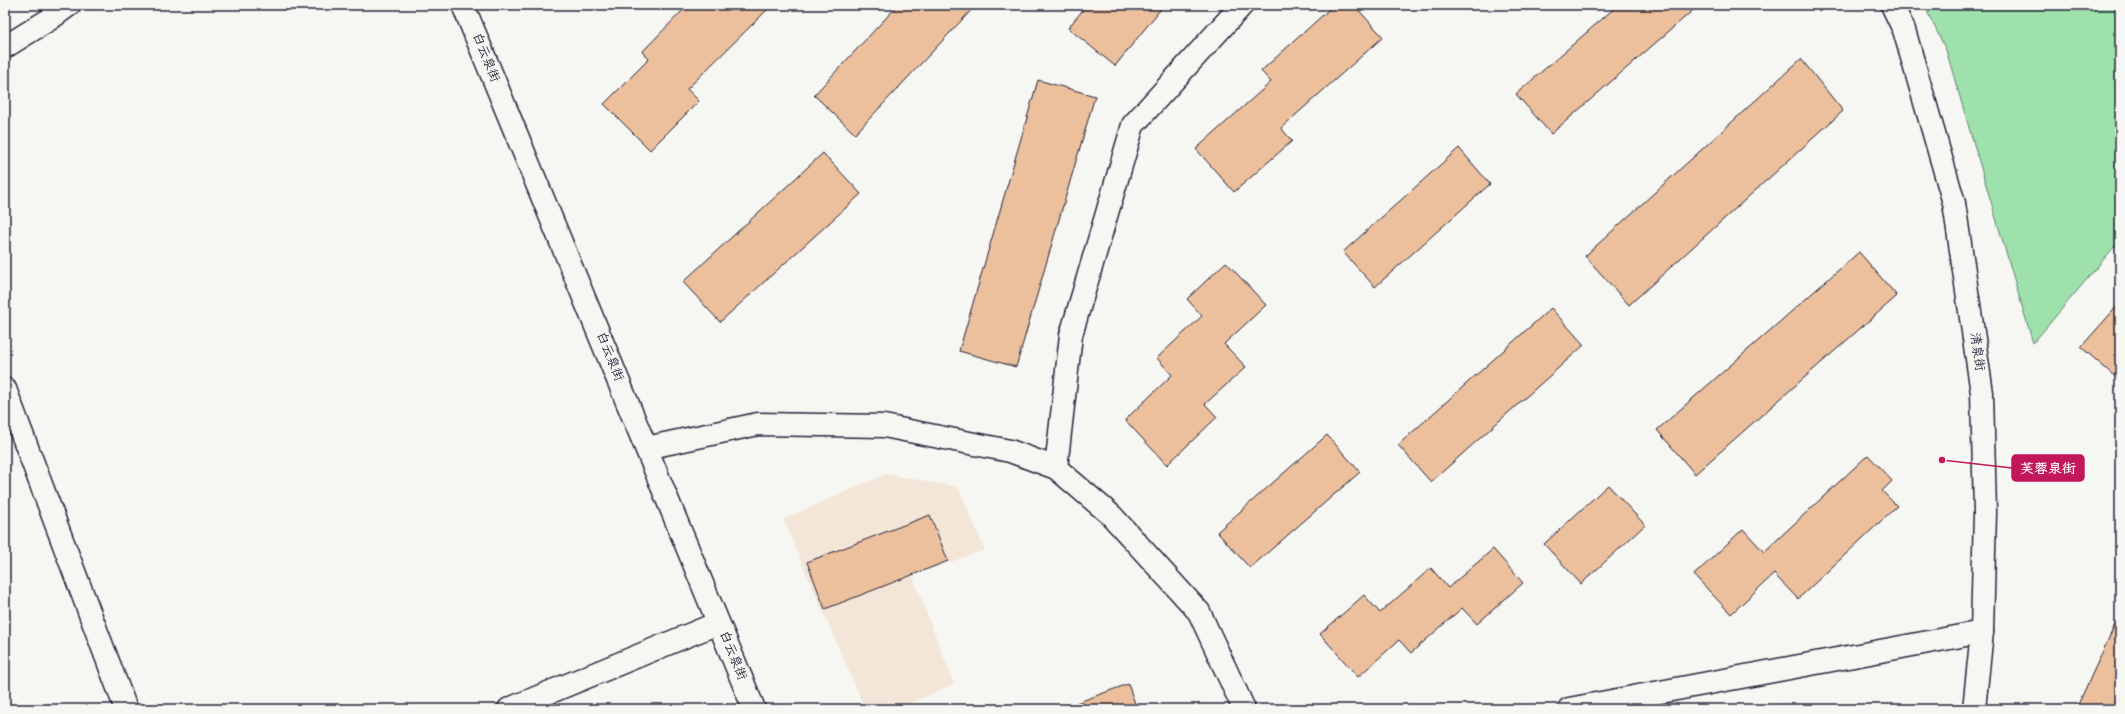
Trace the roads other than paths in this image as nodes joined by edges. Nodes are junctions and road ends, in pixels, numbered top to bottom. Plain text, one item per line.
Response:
1 (68, 5) edge
2 (463, 5) edge
3 (1242, 5) edge
4 (1892, 5) edge
5 (45, 12) edge
6 (5, 47) edge
7 (5, 389) edge
8 (646, 448) junction
9 (1056, 468) junction
10 (718, 623) junction
11 (1982, 632) junction
12 (126, 709) edge
13 (510, 709) edge
14 (754, 709) edge
15 (1244, 709) edge
16 (1570, 709) edge
17 (1974, 709) edge

1 - 5 street
2 - 8 street, 白云泉街
3 - 9 street
4 - 11 street, 清泉街
5 - 6 street
7 - 12 street
8 - 9 street
8 - 10 street, 白云泉街
9 - 15 street
10 - 13 street
10 - 14 street, 白云泉街
11 - 16 street
11 - 17 street, 清泉街

